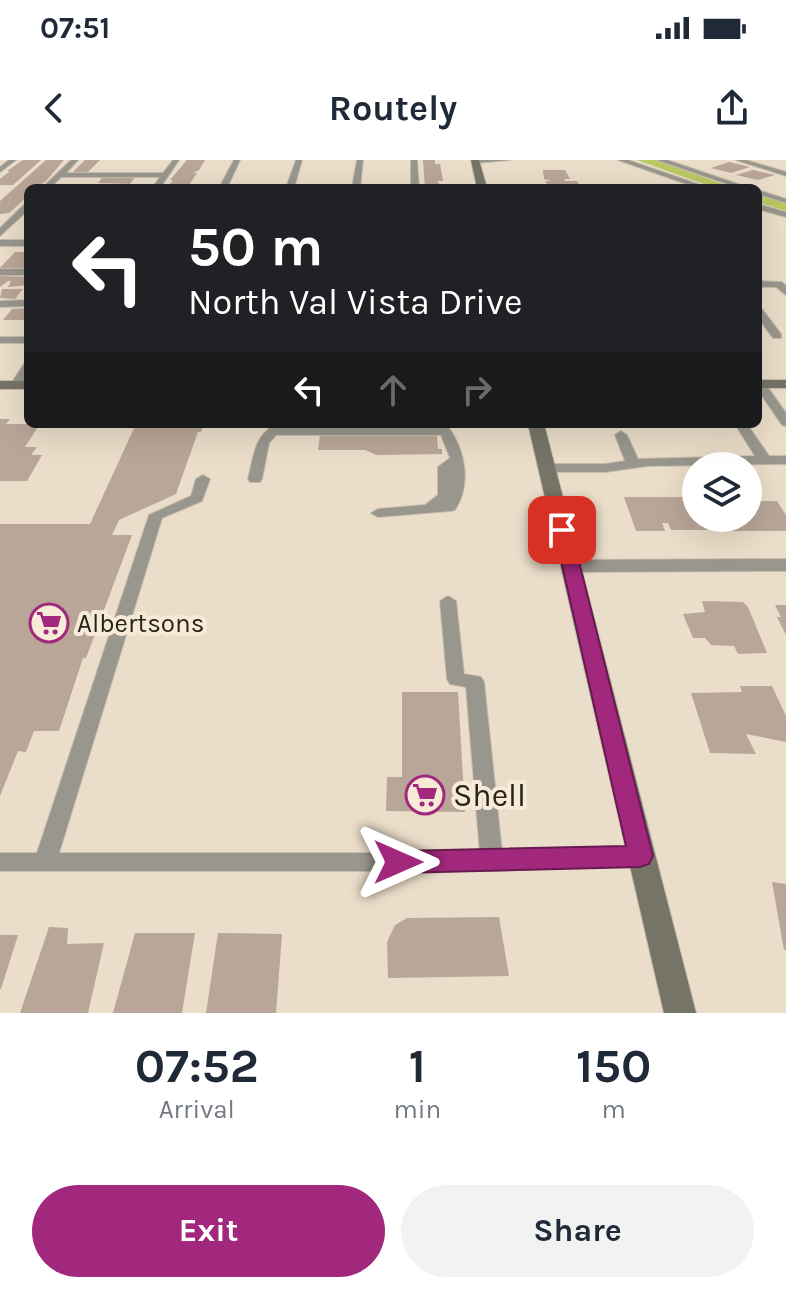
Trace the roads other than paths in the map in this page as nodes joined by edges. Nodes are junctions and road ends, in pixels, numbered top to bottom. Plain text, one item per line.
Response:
1 (13, 160) edge
2 (75, 160) edge
3 (176, 160) edge
4 (237, 160) edge
5 (299, 160) edge
6 (360, 160) edge
7 (414, 160) edge
8 (507, 160) edge
9 (621, 160) edge
10 (660, 160) edge
11 (739, 160) edge
12 (476, 161) edge
13 (756, 165) junction
14 (786, 165) edge
15 (0, 170) edge
16 (786, 174) edge
17 (59, 175) junction
18 (165, 175) junction
19 (50, 184) edge
20 (159, 184) edge
21 (225, 184) edge
22 (291, 184) edge
23 (357, 184) edge
24 (415, 184) edge
25 (481, 184) edge
26 (693, 184) edge
27 (734, 184) edge
28 (762, 193) edge
29 (786, 201) edge
30 (762, 207) edge
31 (24, 210) edge
32 (786, 215) edge
33 (0, 218) edge
34 (15, 218) junction
35 (24, 218) edge
36 (0, 233) edge
37 (5, 243) edge
38 (0, 255) edge
39 (0, 272) edge
40 (24, 272) edge
41 (762, 284) edge
42 (786, 292) edge
43 (24, 303) edge
44 (0, 304) edge
45 (762, 316) edge
46 (777, 336) dead end
47 (0, 340) edge
48 (24, 340) edge
49 (762, 384) edge
50 (786, 384) edge
51 (0, 385) edge
52 (22, 385) edge
53 (762, 388) edge
54 (786, 422) edge
55 (537, 428) edge
56 (744, 428) edge
57 (621, 435) dead end
58 (786, 460) edge
59 (765, 461) junction
60 (633, 464) junction
61 (547, 468) junction
62 (203, 479) dead end
63 (255, 479) dead end
64 (378, 513) dead end
65 (786, 565) edge
66 (571, 566) junction
67 (448, 601) dead end
68 (640, 856) junction
69 (0, 862) edge
70 (45, 862) junction
71 (492, 862) junction
72 (680, 1013) edge

1 - 15 lane
2 - 17 lane
3 - 18 lane
4 - 21 lane
5 - 22 lane
6 - 23 lane
7 - 24 lane
8 - 12 lane
9 - 26 lane
10 - 27 lane
11 - 13 lane
12 - 25 main road
13 - 14 lane
13 - 16 lane
17 - 18 lane
17 - 19 lane
18 - 20 lane
28 - 29 lane
30 - 32 lane
31 - 34 lane
33 - 34 lane
34 - 35 lane
34 - 36 lane
37 - 38 lane
39 - 40 lane
41 - 42 lane
43 - 44 lane
45 - 46 lane
47 - 48 lane
49 - 50 main road
51 - 52 main road
53 - 54 lane
55 - 61 main road
56 - 59 lane
57 - 60 lane
58 - 59 lane
59 - 60 lane
60 - 61 lane
61 - 66 main road
62 - 70 lane
63 - 64 lane
65 - 66 street
66 - 68 main road
67 - 71 lane
68 - 71 lane
68 - 72 main road
69 - 70 lane
70 - 71 lane

